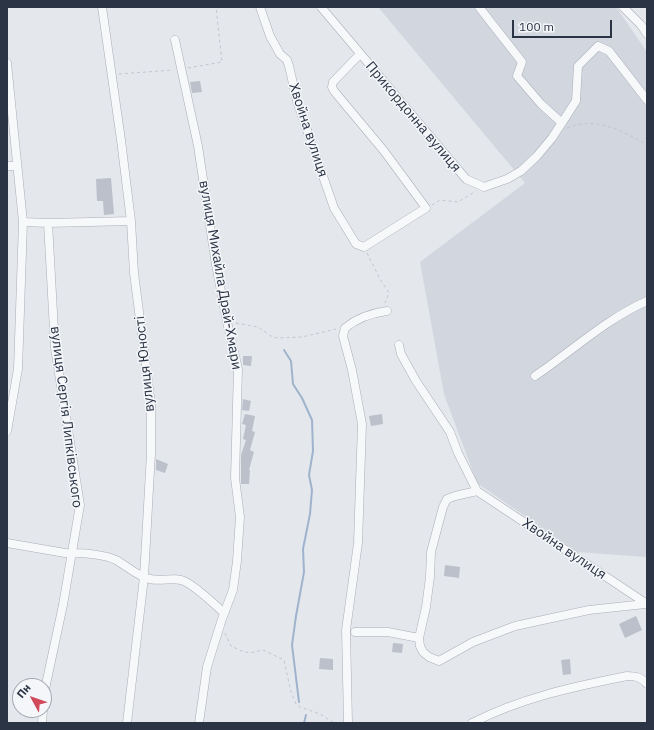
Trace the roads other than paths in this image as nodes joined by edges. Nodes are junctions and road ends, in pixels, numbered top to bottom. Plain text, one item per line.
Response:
1 (102, 7) edge
2 (260, 7) edge
3 (321, 7) edge
4 (479, 7) edge
5 (623, 7) edge
6 (647, 34) edge
7 (175, 40) dead end
8 (360, 54) junction
9 (7, 63) edge
10 (647, 100) edge
11 (563, 127) junction
12 (7, 166) edge
13 (17, 166) junction
14 (426, 208) joint
15 (131, 220) junction
16 (23, 222) junction
17 (48, 223) junction
18 (647, 301) edge
19 (387, 311) dead end
20 (399, 344) dead end
21 (535, 376) dead end
22 (7, 431) edge
23 (477, 491) junction
24 (7, 543) edge
25 (71, 554) junction
26 (144, 577) junction
27 (646, 604) edge
28 (224, 613) junction
29 (354, 632) dead end
30 (419, 638) junction
31 (47, 678) edge
32 (647, 684) edge
33 (127, 723) edge
34 (199, 723) edge
35 (348, 723) edge
36 (472, 723) edge

1 - 15 street, вулиця Юності
2 - 14 street, Хвойна вулиця
3 - 8 street, Прикордонна вулиця
4 - 11 street
5 - 6 street
7 - 28 street, вулиця Михайла Драй-Хмари
8 - 11 street, Прикордонна вулиця
8 - 14 street, Прикордонна вулиця
9 - 13 street
10 - 11 street
12 - 13 street
13 - 16 street
15 - 17 street
15 - 26 street, вулиця Юності
16 - 17 street
16 - 22 street
17 - 25 street, вулиця Сергія Липківського
18 - 21 street
19 - 35 street
20 - 23 street
23 - 27 street, Хвойна вулиця
23 - 30 street
24 - 25 street
25 - 26 street
25 - 31 street, вулиця Сергія Липківського
26 - 28 street
26 - 33 street, вулиця Юності
27 - 30 street, Хвойна вулиця
28 - 34 street, вулиця Михайла Драй-Хмари
29 - 30 street
32 - 36 street

